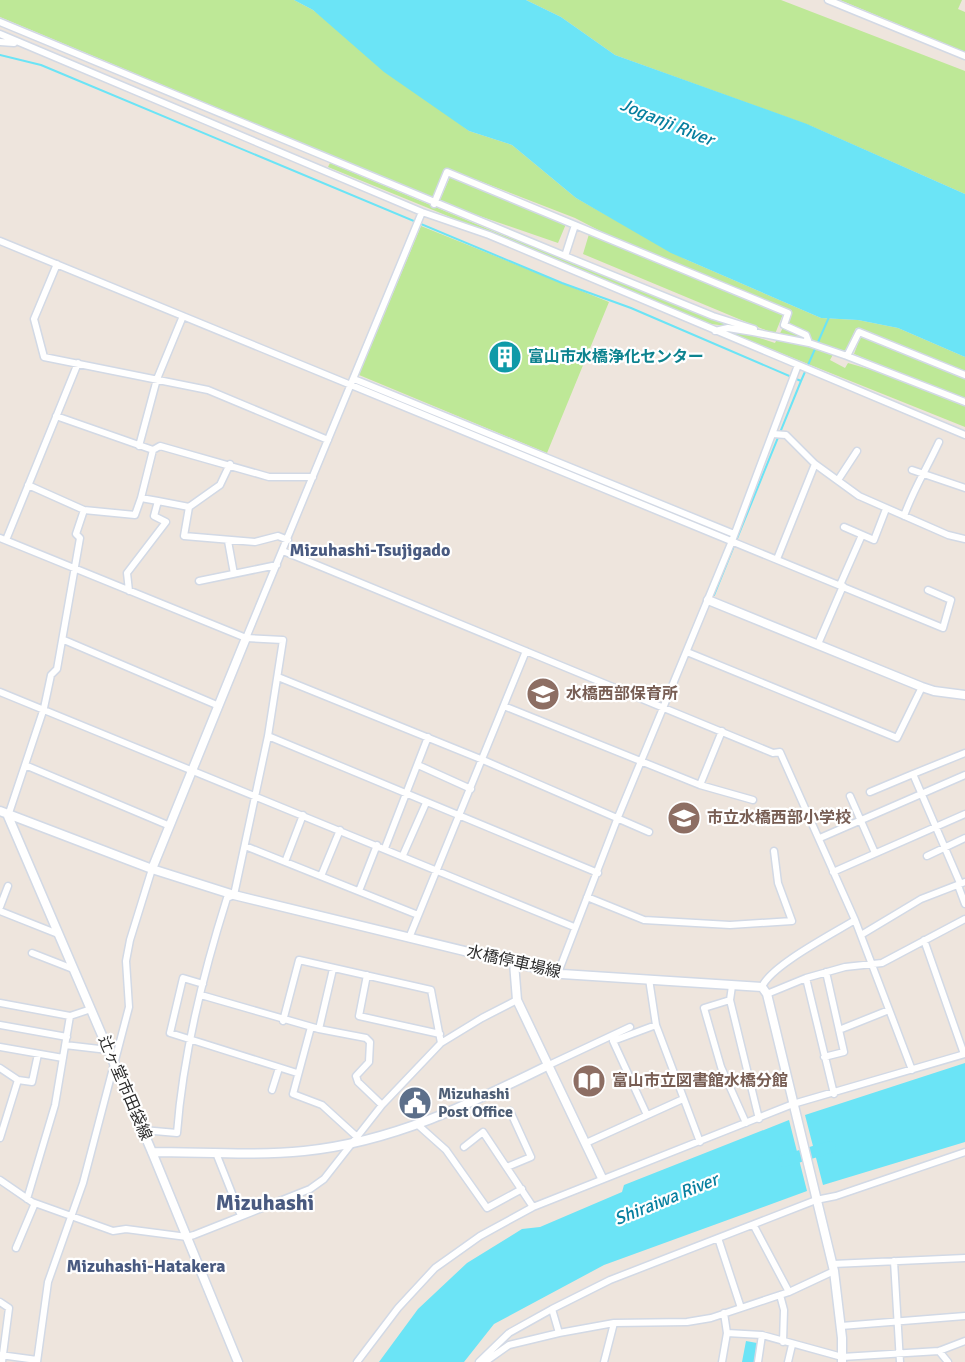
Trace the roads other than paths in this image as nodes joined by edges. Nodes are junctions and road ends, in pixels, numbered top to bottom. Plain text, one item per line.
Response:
1 (828, 0) edge
2 (0, 22) edge
3 (0, 34) edge
4 (0, 42) edge
5 (17, 43) junction
6 (965, 56) edge
7 (434, 204) junction
8 (422, 212) junction
9 (575, 225) junction
10 (0, 241) edge
11 (565, 256) junction
12 (57, 264) junction
13 (183, 316) junction
14 (715, 331) junction
15 (753, 332) junction
16 (809, 343) junction
17 (847, 356) junction
18 (78, 363) junction
19 (798, 365) junction
20 (965, 375) edge
21 (157, 378) junction
22 (352, 382) junction
23 (965, 402) edge
24 (56, 416) junction
25 (773, 434) junction
26 (965, 435) edge
27 (328, 440) junction
28 (939, 442) dead end
29 (140, 446) junction
30 (153, 450) junction
31 (857, 451) dead end
32 (230, 464) junction
33 (815, 464) junction
34 (912, 470) dead end
35 (923, 476) junction
36 (314, 477) junction
37 (838, 480) junction
38 (28, 486) junction
39 (965, 488) edge
40 (141, 498) junction
41 (158, 501) junction
42 (189, 507) junction
43 (886, 509) junction
44 (84, 510) junction
45 (904, 516) junction
46 (844, 527) dead end
47 (862, 535) junction
48 (733, 538) junction
49 (3, 539) edge
50 (965, 539) edge
51 (288, 540) junction
52 (228, 541) junction
53 (283, 551) junction
54 (777, 559) junction
55 (277, 565) junction
56 (75, 569) junction
57 (234, 574) junction
58 (199, 580) dead end
59 (842, 586) junction
60 (928, 590) dead end
61 (129, 591) junction
62 (708, 600) junction
63 (246, 638) junction
64 (64, 640) junction
65 (818, 644) junction
66 (526, 651) junction
67 (687, 652) junction
68 (278, 676) junction
69 (922, 687) junction
70 (0, 692) edge
71 (965, 694) edge
72 (219, 706) junction
73 (504, 706) junction
74 (44, 708) junction
75 (664, 708) junction
76 (722, 732) junction
77 (268, 736) junction
78 (428, 737) junction
79 (965, 753) edge
80 (483, 760) junction
81 (640, 763) junction
82 (25, 765) junction
83 (418, 765) junction
84 (192, 771) junction
85 (913, 774) junction
86 (965, 775) edge
87 (700, 786) junction
88 (471, 789) junction
89 (870, 792) dead end
90 (922, 794) junction
91 (407, 795) junction
92 (850, 796) dead end
93 (256, 797) junction
94 (753, 800) dead end
95 (426, 803) junction
96 (4, 814) edge
97 (965, 814) edge
98 (303, 815) junction
99 (459, 817) junction
100 (618, 817) junction
101 (860, 820) junction
102 (170, 826) junction
103 (937, 826) junction
104 (340, 830) junction
105 (649, 832) dead end
106 (820, 838) junction
107 (965, 838) edge
108 (378, 845) junction
109 (245, 846) junction
110 (945, 847) junction
111 (385, 848) junction
112 (774, 851) dead end
113 (875, 853) junction
114 (403, 855) junction
115 (927, 856) dead end
116 (285, 862) junction
117 (152, 869) junction
118 (438, 870) junction
119 (833, 872) junction
120 (598, 873) junction
121 (321, 876) junction
122 (963, 882) edge
123 (9, 886) dead end
124 (359, 891) junction
125 (234, 895) junction
126 (587, 897) junction
127 (965, 904) edge
128 (0, 909) edge
129 (418, 915) junction
130 (965, 919) edge
131 (855, 920) junction
132 (574, 927) junction
133 (58, 934) junction
134 (861, 935) junction
135 (409, 938) junction
136 (924, 940) junction
137 (32, 953) dead end
138 (514, 963) junction
139 (872, 966) junction
140 (73, 969) junction
141 (333, 969) junction
142 (826, 972) junction
143 (558, 973) junction
144 (367, 975) junction
145 (806, 978) junction
146 (649, 979) junction
147 (203, 984) junction
148 (732, 986) junction
149 (764, 991) junction
150 (201, 995) junction
151 (517, 1000) junction
152 (730, 1000) junction
153 (0, 1003) edge
154 (91, 1009) junction
155 (889, 1010) junction
156 (70, 1016) junction
157 (283, 1021) junction
158 (0, 1025) edge
159 (656, 1025) junction
160 (311, 1027) junction
161 (630, 1027) dead end
162 (319, 1029) junction
163 (839, 1030) junction
164 (440, 1034) junction
165 (67, 1037) junction
166 (612, 1038) junction
167 (189, 1040) junction
168 (441, 1043) junction
169 (66, 1045) junction
170 (0, 1047) edge
171 (108, 1050) junction
172 (38, 1054) junction
173 (964, 1054) edge
174 (824, 1057) junction
175 (63, 1058) junction
176 (114, 1063) junction
177 (549, 1065) junction
178 (0, 1068) edge
179 (279, 1068) junction
180 (912, 1070) junction
181 (297, 1073) junction
182 (18, 1080) junction
183 (272, 1090) dead end
184 (834, 1094) junction
185 (683, 1099) junction
186 (382, 1105) junction
187 (794, 1108) junction
188 (510, 1111) dead end
189 (647, 1115) junction
190 (759, 1119) junction
191 (746, 1123) junction
192 (417, 1125) junction
193 (143, 1130) junction
194 (356, 1136) junction
195 (0, 1138) edge
196 (700, 1142) junction
197 (586, 1143) junction
198 (348, 1145) junction
199 (464, 1147) dead end
200 (152, 1152) junction
201 (965, 1152) edge
202 (216, 1153) junction
203 (507, 1167) junction
204 (602, 1178) junction
205 (0, 1180) edge
206 (522, 1189) junction
207 (816, 1198) junction
208 (27, 1199) junction
209 (35, 1203) junction
210 (533, 1207) junction
211 (241, 1216) junction
212 (71, 1218) junction
213 (754, 1226) junction
214 (187, 1237) junction
215 (718, 1238) junction
216 (16, 1248) dead end
217 (965, 1258) edge
218 (894, 1261) junction
219 (833, 1267) junction
220 (789, 1292) junction
221 (780, 1295) junction
222 (0, 1302) edge
223 (741, 1308) junction
224 (552, 1309) junction
225 (724, 1313) junction
226 (965, 1316) edge
227 (897, 1322) junction
228 (614, 1323) junction
229 (841, 1326) junction
230 (559, 1332) junction
231 (727, 1333) junction
232 (762, 1335) junction
233 (965, 1341) edge
234 (783, 1342) junction
235 (792, 1345) junction
236 (939, 1351) junction
237 (916, 1353) junction
238 (2, 1357) edge
239 (900, 1358) edge
240 (842, 1360) edge
241 (37, 1361) edge
242 (238, 1362) edge
243 (357, 1362) edge
244 (479, 1362) edge
245 (485, 1362) edge
246 (604, 1362) edge
247 (722, 1362) edge
248 (758, 1362) edge
249 (788, 1362) edge
250 (916, 1362) edge
251 (948, 1362) edge

1 - 6 street
2 - 7 street
3 - 5 street
4 - 5 street
5 - 8 street
7 - 9 street
7 - 11 street
8 - 14 street
8 - 22 street
9 - 11 street
9 - 16 street
10 - 12 street
11 - 15 street
12 - 13 street
12 - 18 street
13 - 21 street
13 - 22 street
14 - 15 street
14 - 19 street
15 - 16 street
16 - 17 street
17 - 20 street
17 - 23 street
18 - 21 street
18 - 24 street
19 - 25 street
19 - 26 street
21 - 27 street
21 - 29 street
22 - 27 street
22 - 48 street
24 - 29 street
24 - 38 street
25 - 33 street
25 - 48 street
27 - 36 street
28 - 35 street
29 - 30 street
30 - 32 street
30 - 40 street
31 - 37 street
32 - 36 street
32 - 42 street
33 - 37 street
33 - 54 street
34 - 35 street
35 - 39 street
35 - 45 street
36 - 51 street
37 - 43 street
38 - 44 street
38 - 49 street
40 - 41 street
40 - 44 street
41 - 42 street
41 - 61 street
42 - 52 street
43 - 45 street
43 - 47 street
44 - 56 street
45 - 50 street
46 - 47 street
47 - 59 street
48 - 54 street
48 - 62 street
49 - 56 street
51 - 52 street
51 - 53 street
52 - 57 street
53 - 55 street
53 - 66 street
54 - 59 street
55 - 57 street
55 - 63 street
56 - 61 street
56 - 64 street
57 - 58 street
59 - 60 street
59 - 65 street
61 - 63 street
62 - 65 main road
62 - 67 street
63 - 68 street
63 - 72 main road
64 - 72 street
64 - 74 street
65 - 69 main road
66 - 73 street
66 - 75 street
67 - 69 street
67 - 75 street
68 - 77 street
68 - 78 street
69 - 71 main road
70 - 74 street
72 - 84 main road
73 - 80 street
73 - 81 street
74 - 82 street
74 - 84 street
75 - 76 street
75 - 81 street
76 - 87 street
76 - 106 street
77 - 91 street
77 - 93 street
78 - 80 street
78 - 83 street
79 - 85 street
80 - 88 street
80 - 100 street
81 - 87 street
81 - 100 street
82 - 96 street
82 - 102 street
83 - 88 street
83 - 91 street
84 - 93 street
84 - 102 main road
85 - 89 street
85 - 90 street
86 - 90 street
87 - 94 street
88 - 99 street
90 - 101 street
90 - 103 street
91 - 95 street
91 - 111 street
92 - 101 street
93 - 98 street
93 - 109 street
95 - 99 street
95 - 114 street
96 - 117 main road, 水橋停車場線
96 - 133 main road, 辻ヶ堂市田袋線
97 - 103 street
98 - 104 street
98 - 116 street
99 - 118 street
99 - 120 street
100 - 105 street
100 - 120 street
101 - 106 street
101 - 113 street
102 - 117 main road
103 - 110 street
103 - 113 street
104 - 108 street
104 - 121 street
106 - 119 street
107 - 110 street
108 - 111 street
108 - 124 street
109 - 116 street
109 - 125 street
110 - 115 street
110 - 122 street
111 - 114 street
112 - 126 street
113 - 119 street
114 - 118 street
116 - 121 street
117 - 125 main road, 水橋停車場線
117 - 176 street
118 - 129 street
118 - 132 street
119 - 131 street
120 - 126 street
121 - 124 street
122 - 127 street
122 - 134 street
123 - 128 street
124 - 129 street
125 - 135 main road, 水橋停車場線
125 - 147 street
126 - 132 street
128 - 133 street
129 - 135 street
130 - 136 street
131 - 134 street
131 - 149 street
132 - 143 street
133 - 140 main road, 辻ヶ堂市田袋線
134 - 139 street
135 - 138 main road, 水橋停車場線
136 - 139 street
136 - 173 street
137 - 140 street
138 - 143 main road, 水橋停車場線
138 - 151 main road
139 - 142 street
139 - 155 street
140 - 154 main road, 辻ヶ堂市田袋線
141 - 144 street
141 - 157 street
141 - 162 street
142 - 145 street
142 - 163 street
143 - 146 main road, 水橋停車場線
144 - 164 street
144 - 164 street
145 - 149 street
145 - 174 street
146 - 148 main road, 水橋停車場線
146 - 159 street
147 - 150 street
147 - 167 street
148 - 149 main road, 水橋停車場線
148 - 152 street
149 - 187 main road
150 - 157 street
150 - 167 street
151 - 168 street
151 - 177 main road
152 - 190 street
152 - 191 street
153 - 156 street
154 - 156 street
154 - 171 main road, 辻ヶ堂市田袋線
155 - 163 street
155 - 180 street
156 - 165 street
157 - 160 street
158 - 165 street
159 - 166 street
159 - 185 street
160 - 162 street
160 - 181 street
161 - 166 street
162 - 186 street
163 - 174 street
164 - 168 street
165 - 169 street
166 - 177 street
166 - 189 street
167 - 179 street
167 - 193 street
168 - 186 street
169 - 171 street
169 - 175 street
170 - 172 street
171 - 176 main road, 辻ヶ堂市田袋線
172 - 175 street
172 - 182 street
173 - 180 street
174 - 184 street
175 - 208 street
176 - 193 main road, 辻ヶ堂市田袋線
176 - 212 street
177 - 192 main road
177 - 197 main road
178 - 182 street
179 - 181 street
179 - 183 street
180 - 184 street
181 - 194 street
182 - 195 street
184 - 187 street
185 - 189 street
185 - 196 street
186 - 194 street
187 - 190 street
187 - 207 main road
188 - 203 street
189 - 197 street
190 - 191 street
191 - 196 street
192 - 198 main road
192 - 206 street
193 - 200 main road, 辻ヶ堂市田袋線
194 - 198 street
196 - 204 street
197 - 204 main road
198 - 202 main road
198 - 211 street
199 - 203 street
200 - 202 main road
200 - 214 main road, 辻ヶ堂市田袋線
201 - 207 street
202 - 211 street
203 - 206 street
204 - 210 street
205 - 208 street
206 - 210 street
207 - 213 street
207 - 219 main road
208 - 209 street
209 - 212 street
209 - 216 street
210 - 243 street
211 - 214 street
212 - 214 street
212 - 241 street
213 - 215 street
213 - 220 street
214 - 242 main road, 辻ヶ堂市田袋線
215 - 223 street
215 - 224 street
217 - 218 street
218 - 219 street
218 - 227 street
219 - 220 street
219 - 229 main road
220 - 221 street
221 - 223 street
221 - 234 street
222 - 238 street
223 - 225 street
224 - 230 street
224 - 244 street
225 - 228 street
225 - 231 street
226 - 227 street
227 - 229 street
227 - 239 street
228 - 230 street
228 - 246 street
229 - 240 main road
230 - 245 street
231 - 232 street
231 - 247 street
232 - 234 street
232 - 248 street
233 - 236 street
234 - 235 street
235 - 240 street
235 - 249 street
236 - 237 street
236 - 251 street
237 - 239 street
237 - 250 street
238 - 241 street
239 - 240 street

